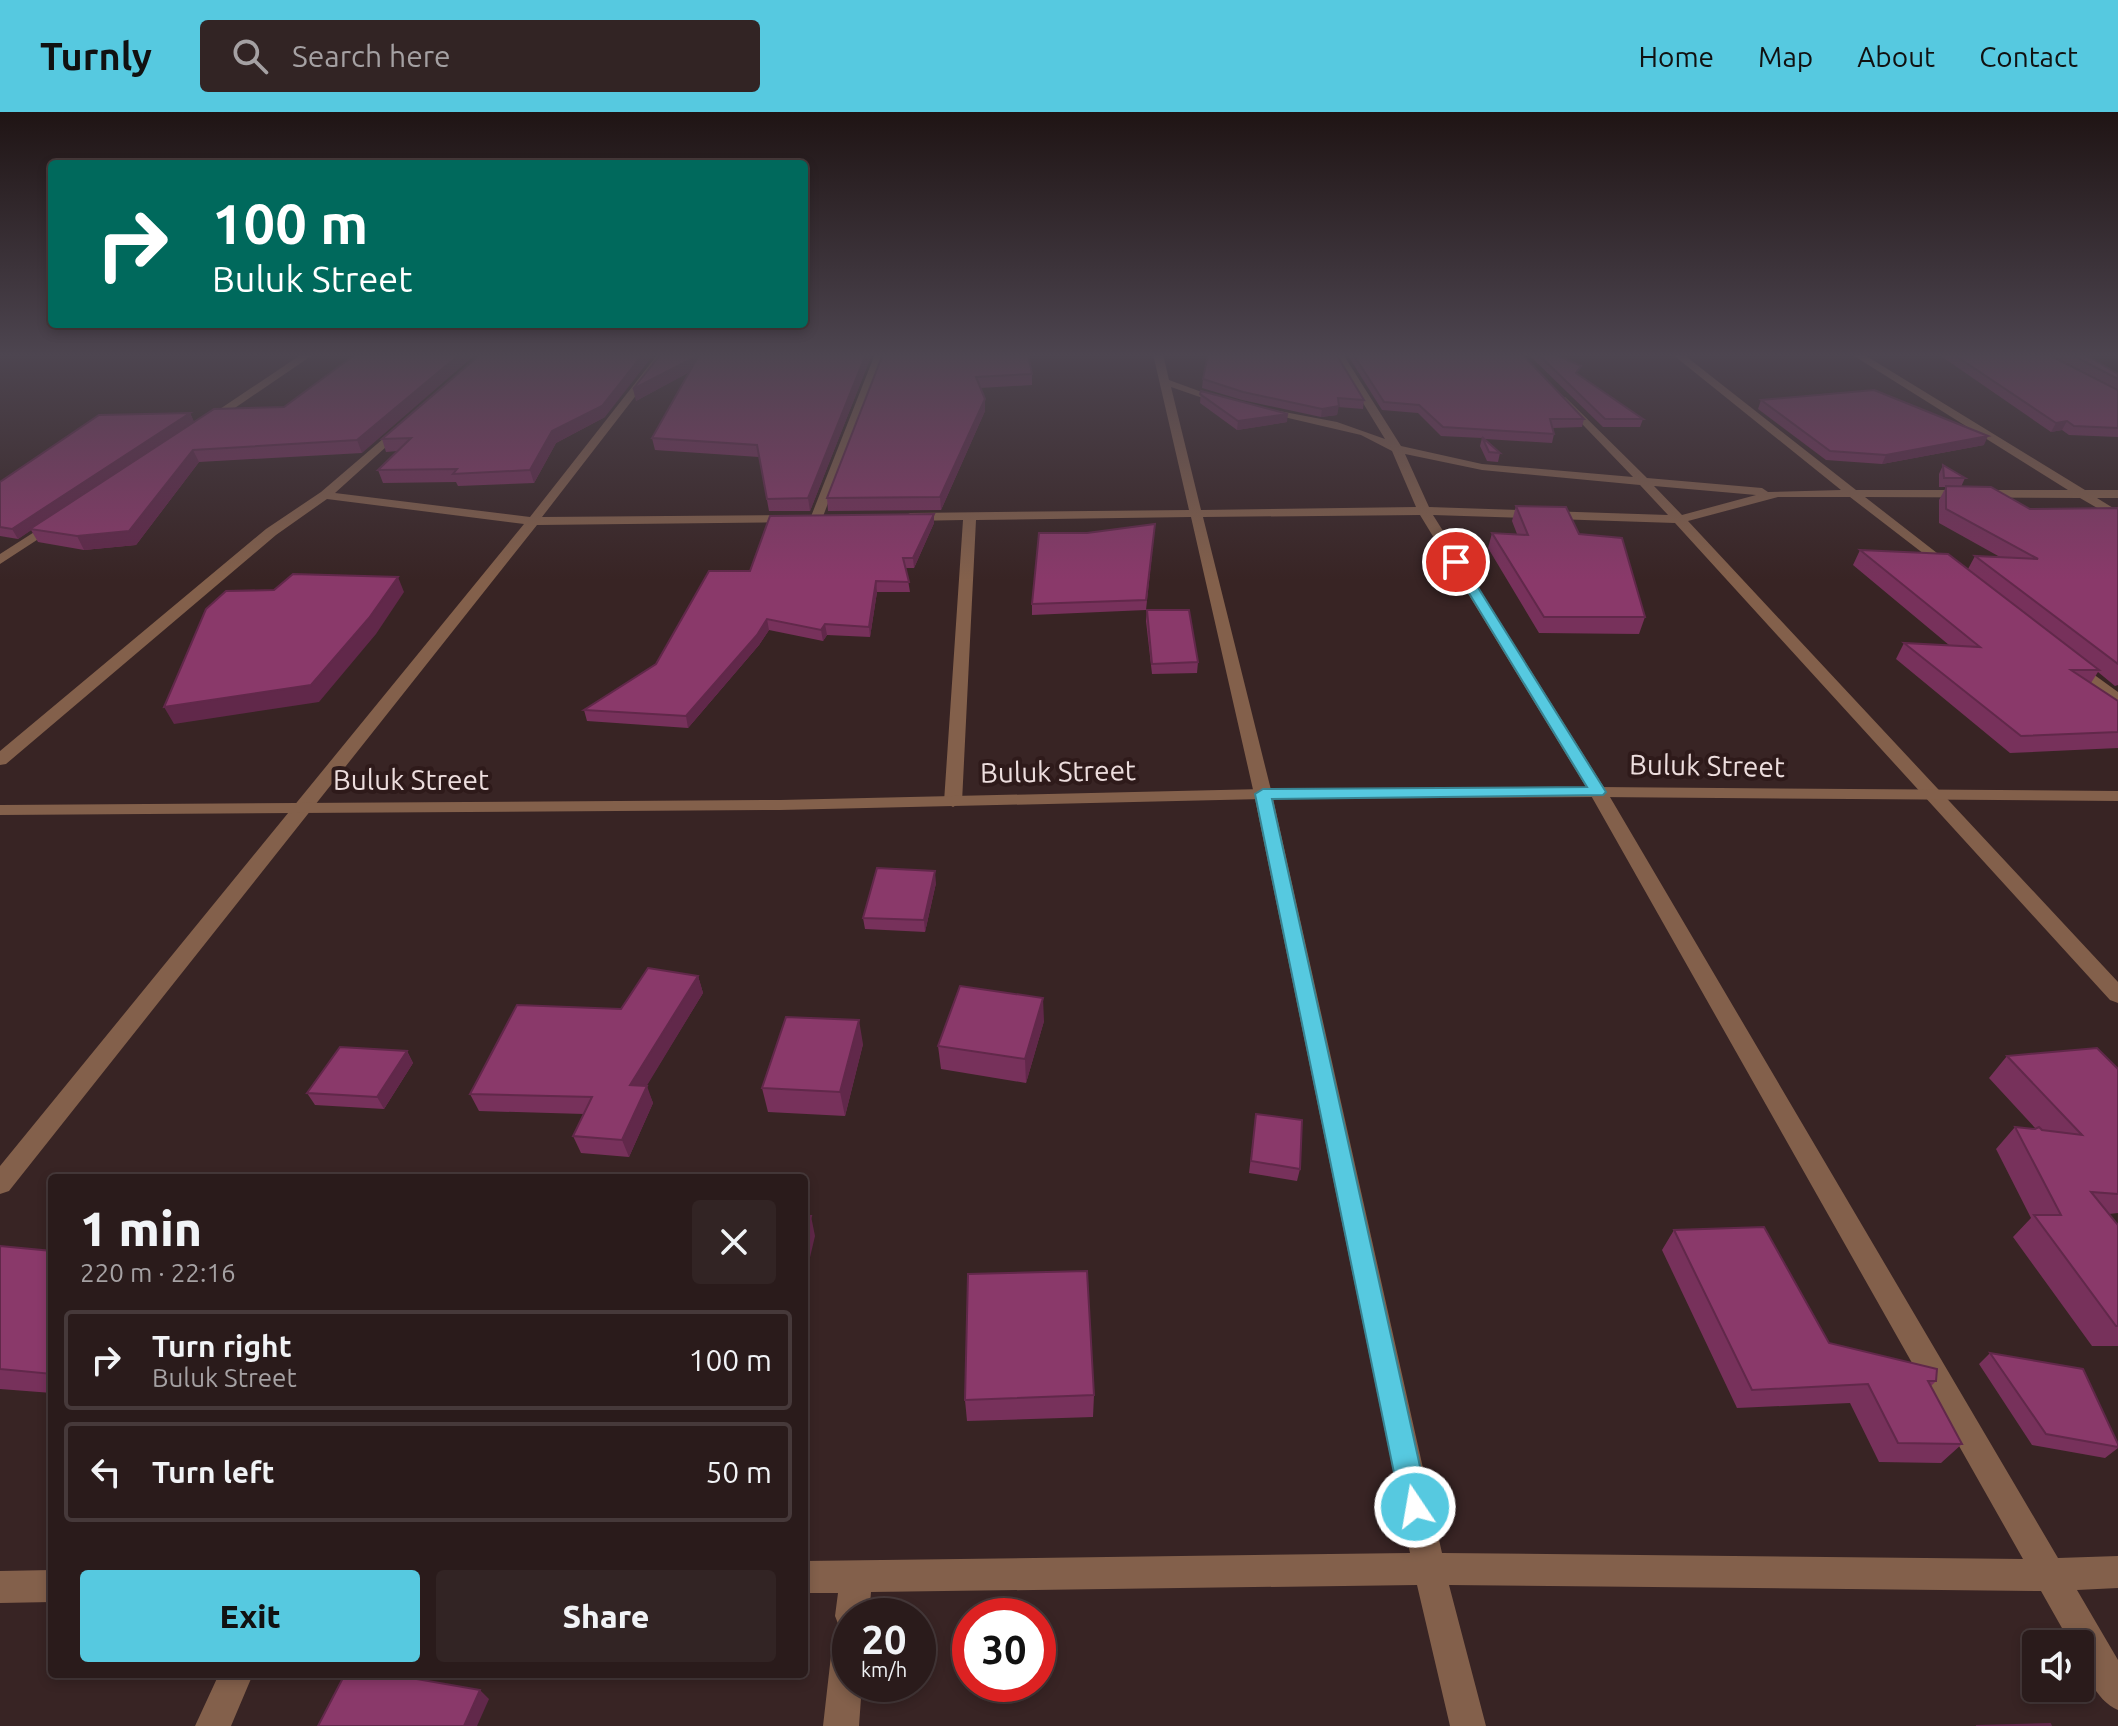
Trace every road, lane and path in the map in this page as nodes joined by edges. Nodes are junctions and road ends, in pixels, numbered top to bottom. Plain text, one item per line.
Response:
1 (197, 429) edge
2 (401, 429) edge
3 (604, 429) edge
4 (851, 429) edge
5 (1177, 429) edge
6 (1347, 429) edge
7 (1385, 429) edge
8 (1593, 429) edge
9 (1772, 429) edge
10 (1979, 429) edge
11 (194, 431) edge
12 (1397, 449) junction
13 (1646, 483) junction
14 (1778, 493) junction
15 (1853, 494) junction
16 (2084, 494) junction
17 (2118, 494) edge
18 (325, 495) junction
19 (1424, 511) junction
20 (1198, 514) junction
21 (970, 515) junction
22 (2118, 516) edge
23 (65, 517) edge
24 (893, 517) edge
25 (816, 519) junction
26 (831, 519) edge
27 (1682, 519) junction
28 (533, 521) junction
29 (0, 560) edge
30 (1966, 582) edge
31 (2055, 651) edge
32 (2118, 700) edge
33 (0, 760) edge
34 (1598, 792) junction
35 (1263, 794) junction
36 (1931, 796) junction
37 (2118, 796) edge
38 (953, 802) junction
39 (302, 807) junction
40 (0, 810) edge
41 (2118, 995) edge
42 (0, 1184) edge
43 (1429, 1569) junction
44 (2118, 1572) edge
45 (2049, 1575) junction
46 (808, 1577) edge
47 (856, 1577) junction
48 (48, 1586) edge
49 (0, 1587) edge
50 (854, 1598) edge
51 (234, 1678) edge
52 (2118, 1693) edge
53 (843, 1702) edge
54 (213, 1726) edge
55 (841, 1726) edge
56 (1468, 1726) edge

1 - 11 street
2 - 18 street
3 - 28 street
4 - 25 street
5 - 20 street
6 - 12 street
7 - 12 street
8 - 13 street
9 - 15 street
10 - 16 street
12 - 13 street
12 - 19 street
13 - 14 street
13 - 27 street
14 - 15 street
14 - 27 street
15 - 16 street
15 - 30 street
16 - 17 street
16 - 22 street
18 - 28 street
18 - 33 street
19 - 20 street
19 - 27 street
19 - 34 street
20 - 21 street
20 - 35 street
21 - 24 street
21 - 38 street
23 - 29 street
25 - 26 street
25 - 28 street
27 - 36 street
28 - 39 street
31 - 32 street
34 - 35 street, Buluk Street
34 - 36 street, Buluk Street
34 - 45 street
35 - 38 street, Buluk Street
35 - 43 street
36 - 37 street, Buluk Street
36 - 41 street
38 - 39 street, Buluk Street
39 - 40 street, Buluk Street
39 - 42 street
43 - 45 street
43 - 47 street
43 - 56 street
44 - 45 street
45 - 52 street
46 - 47 street
47 - 50 street
48 - 49 street
51 - 54 street
53 - 55 street

